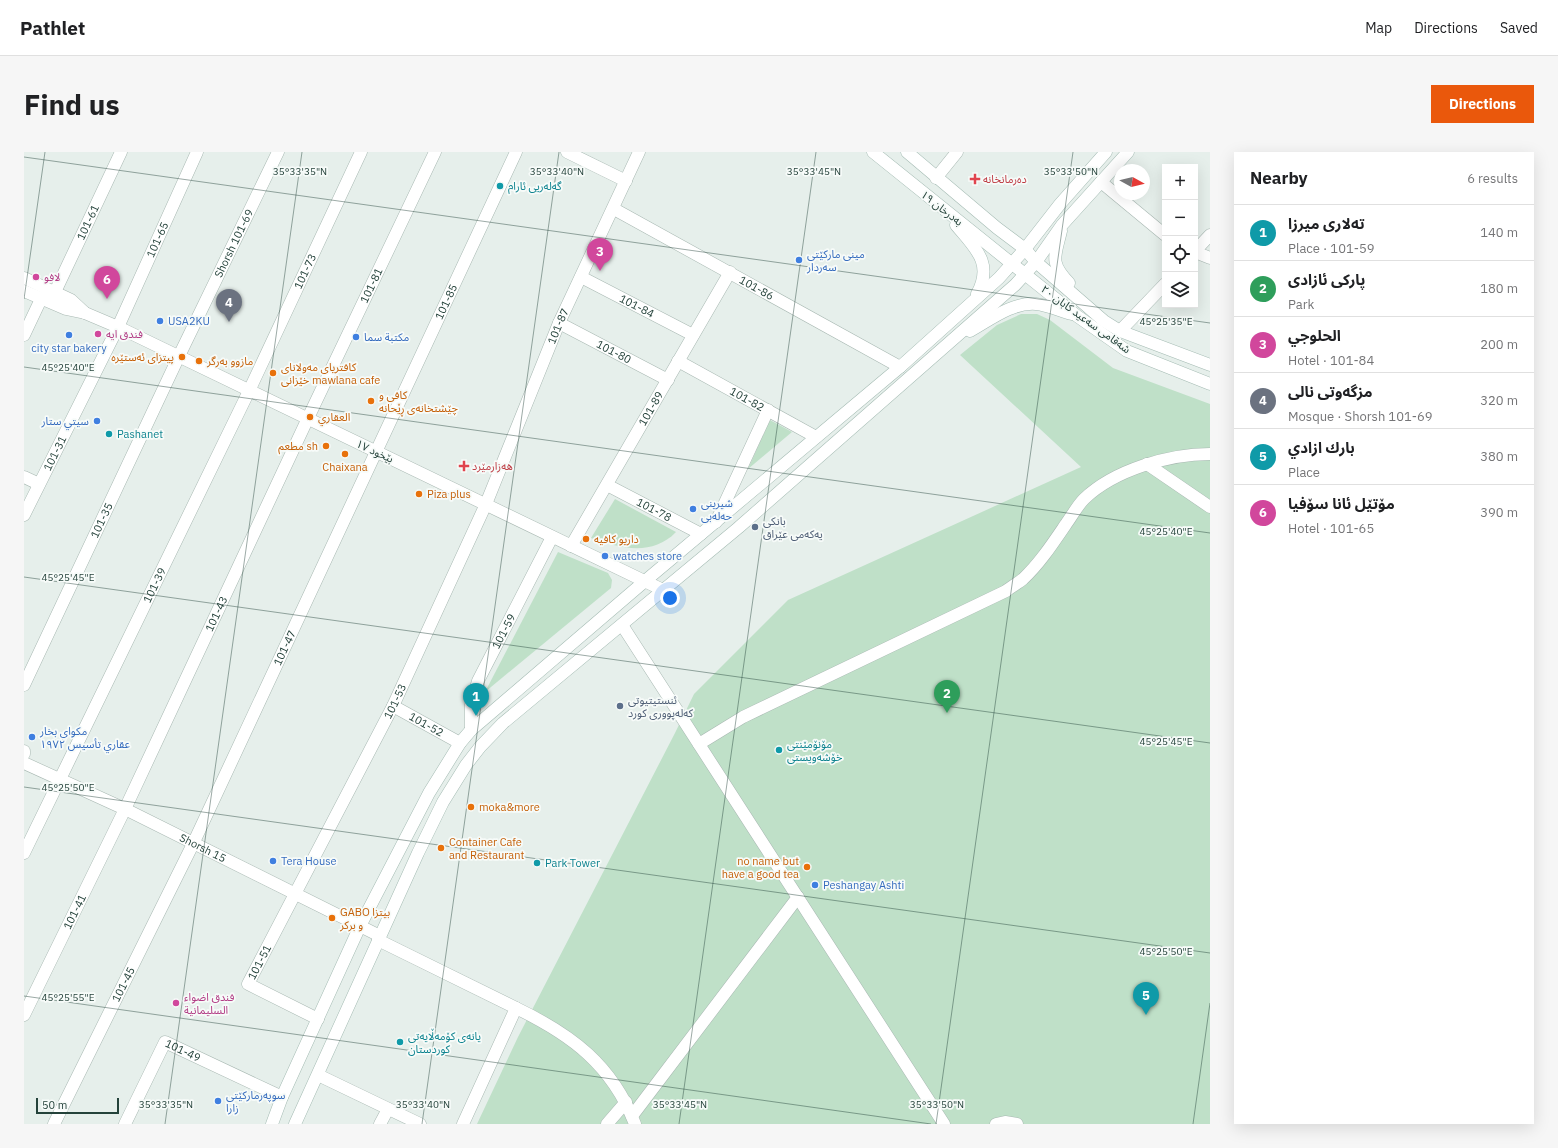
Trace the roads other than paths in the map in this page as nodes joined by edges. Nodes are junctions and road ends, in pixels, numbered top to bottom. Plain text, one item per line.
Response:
1 (121, 152) edge
2 (197, 152) edge
3 (278, 152) edge
4 (361, 152) edge
5 (435, 152) edge
6 (516, 152) edge
7 (567, 152) edge
8 (639, 152) edge
9 (873, 152) edge
10 (907, 152) edge
11 (957, 152) edge
12 (1106, 152) edge
13 (1128, 152) edge
14 (936, 178) junction
15 (626, 181) junction
16 (1101, 182) junction
17 (1060, 204) junction
18 (943, 208) junction
19 (614, 209) junction
20 (1062, 225) junction
21 (997, 228) junction
22 (1162, 233) edge
23 (1210, 235) edge
24 (1025, 249) junction
25 (1198, 249) edge
26 (1198, 253) edge
27 (1210, 258) edge
28 (1036, 262) junction
29 (1012, 263) junction
30 (730, 272) junction
31 (1025, 274) junction
32 (581, 277) junction
33 (24, 278) edge
34 (1162, 287) edge
35 (24, 291) edge
36 (55, 292) junction
37 (41, 299) junction
38 (969, 305) junction
39 (86, 313) junction
40 (1096, 315) junction
41 (1077, 316) junction
42 (559, 323) junction
43 (118, 327) junction
44 (1120, 331) junction
45 (24, 335) edge
46 (693, 335) junction
47 (947, 345) junction
48 (179, 356) junction
49 (678, 361) junction
50 (1210, 365) edge
51 (900, 367) junction
52 (668, 380) junction
53 (1210, 384) edge
54 (249, 391) junction
55 (768, 410) junction
56 (308, 418) junction
57 (816, 437) junction
58 (376, 451) junction
59 (1210, 454) edge
60 (1147, 464) junction
61 (24, 477) edge
62 (39, 484) junction
63 (607, 485) junction
64 (486, 504) junction
65 (1210, 507) edge
66 (24, 515) edge
67 (716, 522) junction
68 (700, 534) junction
69 (552, 537) junction
70 (571, 546) junction
71 (645, 581) junction
72 (664, 590) junction
73 (622, 624) junction
74 (24, 685) edge
75 (393, 706) junction
76 (471, 730) junction
77 (460, 743) junction
78 (699, 744) junction
79 (24, 763) edge
80 (61, 779) junction
81 (125, 809) junction
82 (193, 844) junction
83 (24, 853) edge
84 (296, 894) junction
85 (798, 898) junction
86 (360, 926) junction
87 (379, 938) junction
88 (516, 1008) junction
89 (24, 1015) edge
90 (318, 1019) junction
91 (318, 1075) junction
92 (282, 1097) junction
93 (626, 1102) junction
94 (388, 1109) junction
95 (633, 1120) edge
96 (54, 1124) edge
97 (125, 1124) edge
98 (272, 1124) edge
99 (295, 1124) edge
100 (380, 1124) edge
101 (420, 1124) edge
102 (463, 1124) edge
103 (607, 1124) edge
104 (944, 1124) edge
105 (996, 1124) edge
106 (1017, 1124) edge

1 - 36 street, 101-61
2 - 43 street, 101-65
3 - 48 street, Shorsh 101-69
4 - 54 street, 101-73
5 - 56 street, 101-81
6 - 58 street, 101-85
7 - 15 street
8 - 15 street, 101-87
9 - 18 street, بەدرخان ١٩
10 - 14 street, بەدرخان ١٩
11 - 14 street
12 - 17 street
13 - 16 street
14 - 21 street, بەدرخان ١٩
15 - 19 street, 101-87
16 - 20 street
16 - 22 street
17 - 21 street
17 - 24 street
18 - 29 street, بەدرخان ١٩
18 - 38 street
19 - 30 street, 101-86
19 - 32 street, 101-87
20 - 28 street
20 - 40 street
21 - 24 street, بەدرخان ١٩
23 - 25 street
24 - 28 street, شەقامی سەعید کابان ٢٠
24 - 29 street
26 - 27 street
28 - 31 street
28 - 40 street, شەقامی سەعید کابان ٢٠
29 - 31 street, شەقامی سەعید کابان ٢٠
29 - 38 street
30 - 46 street, 101-89
30 - 51 street, 101-86
31 - 41 street, شەقامی سەعید کابان ٢٠
31 - 47 street
32 - 42 street, 101-87
32 - 46 street, 101-84
33 - 36 street
34 - 44 street
35 - 37 street
36 - 39 street
37 - 39 street
37 - 45 street
38 - 51 street
39 - 43 street, بێخود ١٧
40 - 44 street, شەقامی سەعید کابان ٢٠
41 - 47 street
41 - 53 street, شەقامی سەعید کابان ٢٠
42 - 52 street, 101-80
42 - 64 street, 101-87
43 - 48 street, بێخود ١٧
43 - 62 street, 101-31
44 - 50 street, شەقامی سەعید کابان ٢٠
46 - 49 street, 101-89
47 - 72 street
48 - 54 street, بێخود ١٧
48 - 74 street, 101-35
49 - 52 street, 101-89
49 - 55 street, 101-82
51 - 57 street
52 - 63 street, 101-89
54 - 56 street, بێخود ١٧
54 - 80 street, 101-39
55 - 57 street, 101-82
55 - 67 street
56 - 58 street, بێخود ١٧
56 - 81 street, 101-43
57 - 67 street
58 - 64 street, بێخود ١٧
58 - 82 street, 101-47
59 - 60 street
60 - 65 street
60 - 78 street
61 - 62 street
62 - 66 street, 101-31
63 - 68 street, 101-78
63 - 70 street, 101-89
64 - 69 street, بێخود ١٧
64 - 75 street, 101-53
67 - 68 street
68 - 71 street
69 - 70 street, بێخود ١٧
69 - 76 street, 101-59
70 - 71 street, بێخود ١٧
71 - 72 street, بێخود ١٧
71 - 76 street
72 - 73 street
73 - 78 street
73 - 87 street
75 - 77 street, 101-52
75 - 84 street, 101-53
76 - 77 street
77 - 86 street
78 - 85 street
79 - 80 street, Shorsh 15
80 - 81 street, Shorsh 15
80 - 83 street, 101-39
81 - 82 street, Shorsh 15
81 - 89 street, 101-41
82 - 84 street, Shorsh 15
82 - 96 street, 101-45
84 - 86 street, Shorsh 15
84 - 90 street, 101-51
85 - 95 street
85 - 104 street
86 - 87 street, Shorsh 15
86 - 90 street
87 - 88 street, Shorsh 15
87 - 91 street
88 - 93 street, Shorsh 15
88 - 102 street
90 - 92 street
91 - 94 street
91 - 99 street
92 - 97 street, 101-49
92 - 98 street
93 - 95 street, Shorsh 15
93 - 103 street
94 - 100 street
94 - 101 street
105 - 106 street

